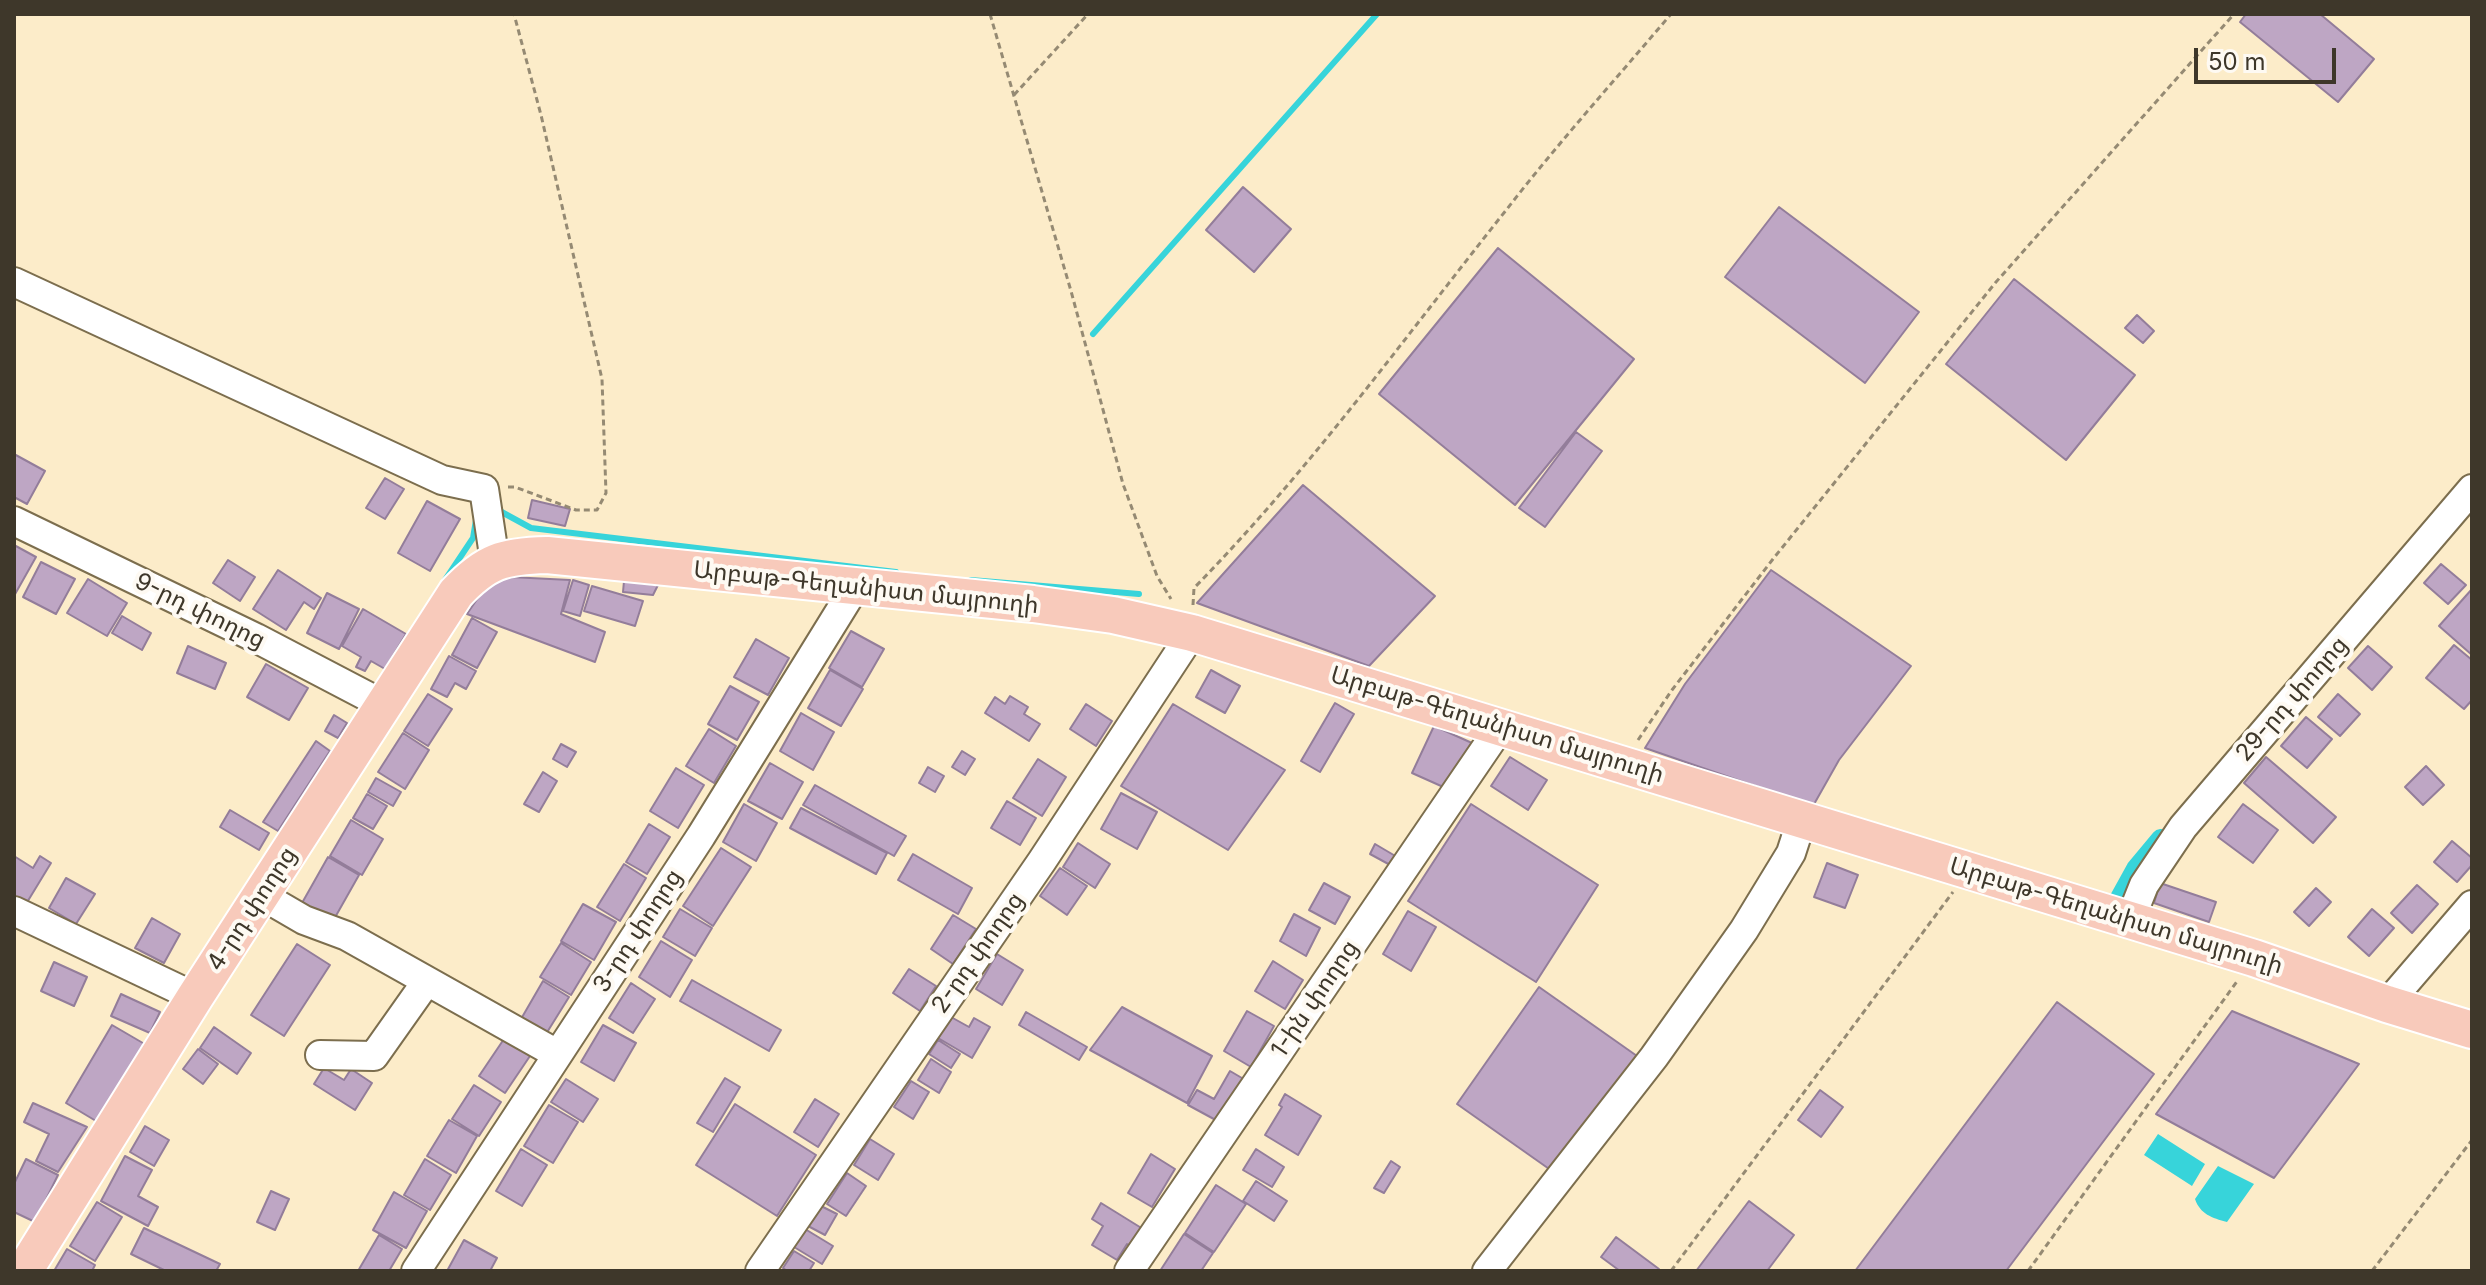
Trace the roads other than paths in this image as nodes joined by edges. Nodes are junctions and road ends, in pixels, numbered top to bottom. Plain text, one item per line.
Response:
1 (14, 282) edge
2 (2472, 489) edge
3 (14, 521) edge
4 (495, 562) junction
5 (855, 587) junction
6 (1192, 633) junction
7 (384, 705) junction
8 (1501, 726) junction
9 (1802, 819) junction
10 (261, 895) junction
11 (2472, 905) edge
12 (14, 911) edge
13 (2130, 920) junction
14 (427, 981) junction
15 (195, 997) junction
16 (2387, 1004) junction
17 (2472, 1030) edge
18 (557, 1054) junction
19 (320, 1055) dead end
20 (24, 1271) edge
21 (416, 1271) edge
22 (760, 1271) edge
23 (1129, 1271) edge
24 (1487, 1271) edge

1 - 4 street
2 - 13 street, 29-րդ փողոց
3 - 7 street, 9-րդ փողոց
4 - 5 main road, Արբաթ-Գեղանիստ մայրուղի
4 - 7 main road, 4-րդ փողոց
5 - 6 main road, Արբաթ-Գեղանիստ մայրուղի
5 - 18 street, 3-րդ փողոց
6 - 8 main road, Արբաթ-Գեղանիստ մայրուղի
6 - 22 street, 2-րդ փողոց
7 - 10 main road, 4-րդ փողոց
8 - 9 main road, Արբաթ-Գեղանիստ մայրուղի
8 - 23 street, 1-ին փողոց
9 - 13 main road, Արբաթ-Գեղանիստ մայրուղի
9 - 24 street
10 - 14 street
10 - 15 main road, 4-րդ փողոց
11 - 16 street
12 - 15 street
13 - 16 main road, Արբաթ-Գեղանիստ մայրուղի
14 - 18 street
14 - 19 street
15 - 20 main road, 4-րդ փողոց
16 - 17 main road, Արբաթ-Գեղանիստ մայրուղի
18 - 21 street, 3-րդ փողոց

